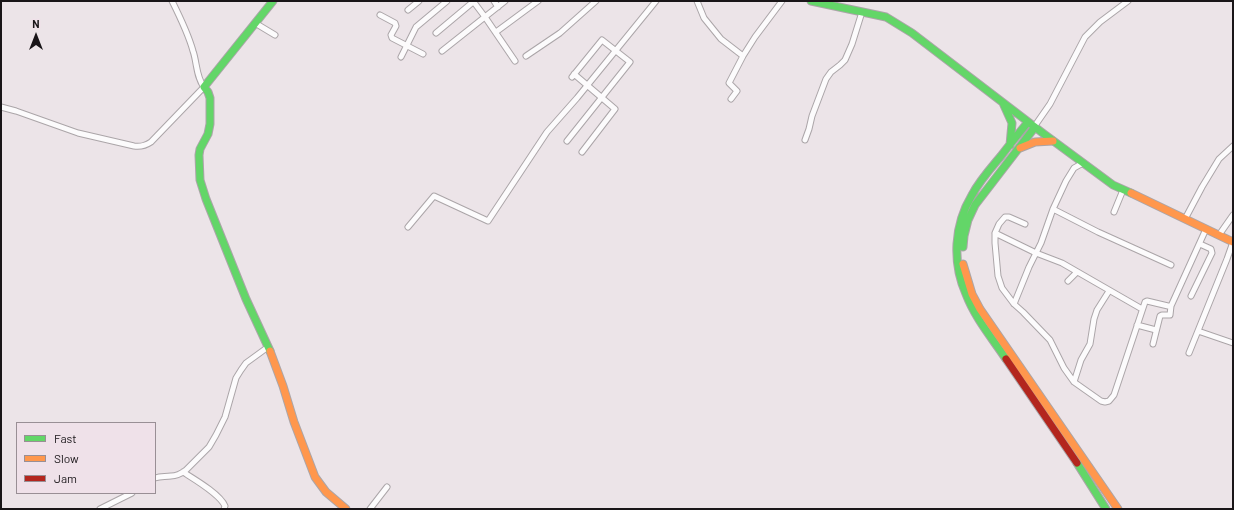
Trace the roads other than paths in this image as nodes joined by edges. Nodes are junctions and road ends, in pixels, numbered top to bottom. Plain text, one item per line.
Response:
1 (172, 1) edge
2 (273, 1) edge
3 (419, 1) edge
4 (447, 1) edge
5 (494, 1) edge
6 (505, 1) edge
7 (538, 1) edge
8 (596, 1) edge
9 (656, 1) edge
10 (697, 1) edge
11 (782, 1) edge
12 (811, 1) edge
13 (1128, 1) edge
14 (473, 2) edge
15 (498, 7) junction
16 (408, 10) dead end
17 (862, 12) junction
18 (380, 15) dead end
19 (485, 17) junction
20 (256, 23) junction
21 (496, 32) junction
22 (436, 33) dead end
23 (274, 35) dead end
24 (407, 45) junction
25 (616, 50) junction
26 (442, 51) dead end
27 (423, 54) dead end
28 (526, 56) dead end
29 (743, 56) junction
30 (401, 57) dead end
31 (515, 61) dead end
32 (588, 86) junction
33 (204, 87) junction
34 (602, 97) junction
35 (731, 99) dead end
36 (1003, 102) junction
37 (1, 107) edge
38 (1028, 122) junction
39 (1035, 127) junction
40 (806, 140) dead end
41 (567, 141) dead end
42 (1053, 141) junction
43 (1010, 145) junction
44 (1233, 146) edge
45 (1018, 149) junction
46 (582, 152) dead end
47 (1083, 163) junction
48 (1123, 190) junction
49 (1053, 209) junction
50 (1114, 212) dead end
51 (1233, 215) edge
52 (1185, 219) junction
53 (1025, 224) dead end
54 (408, 227) dead end
55 (1206, 229) junction
56 (995, 233) junction
57 (1219, 235) junction
58 (1233, 242) edge
59 (1200, 244) junction
60 (1036, 253) junction
61 (1171, 266) dead end
62 (1077, 272) junction
63 (1068, 281) dead end
64 (1108, 291) junction
65 (1191, 296) dead end
66 (1014, 304) junction
67 (1171, 306) junction
68 (1142, 309) junction
69 (1137, 325) junction
70 (1156, 330) junction
71 (1198, 331) junction
72 (1233, 343) edge
73 (1153, 344) dead end
74 (268, 347) junction
75 (1189, 353) dead end
76 (1074, 382) junction
77 (183, 472) junction
78 (156, 478) edge
79 (387, 487) dead end
80 (130, 494) edge
81 (100, 509) edge
82 (224, 509) edge
83 (346, 509) edge
84 (370, 509) edge
85 (1108, 509) edge
86 (1119, 509) edge

1 - 33 street
2 - 20 main road
3 - 16 street
4 - 24 street
5 - 15 street
6 - 15 street
7 - 21 street
8 - 28 street
9 - 25 street
10 - 29 street
11 - 29 street
12 - 17 main road
13 - 39 street
14 - 19 street
14 - 22 street
15 - 19 street
17 - 36 main road
17 - 40 street
18 - 24 street
19 - 21 street
19 - 26 street
20 - 23 street
20 - 33 main road
21 - 31 street
24 - 27 street
24 - 30 street
25 - 32 street
25 - 32 street
25 - 34 street
29 - 35 street
32 - 34 street
32 - 54 street
33 - 37 street
33 - 74 main road
34 - 41 street
34 - 46 street
36 - 38 main road
36 - 43 main road
38 - 39 main road
38 - 43 main road
39 - 42 main road
39 - 45 main road
42 - 45 main road
42 - 47 main road
43 - 85 main road
44 - 52 street
45 - 86 main road
47 - 48 main road
47 - 49 street
48 - 50 street
48 - 52 main road
49 - 60 street
49 - 61 street
51 - 57 street
52 - 55 main road
53 - 56 street
55 - 57 main road
55 - 59 street
56 - 60 street
56 - 66 street
57 - 58 main road
58 - 71 street
59 - 65 street
59 - 67 street
60 - 62 street
60 - 66 street
62 - 63 street
62 - 64 street
64 - 68 street
64 - 76 street
66 - 76 street
67 - 68 street
67 - 70 street
68 - 69 street
69 - 70 street
69 - 76 street
70 - 73 street
71 - 72 street
71 - 75 street
74 - 77 street
74 - 83 main road
77 - 78 street
77 - 82 street
79 - 84 street
80 - 81 street

